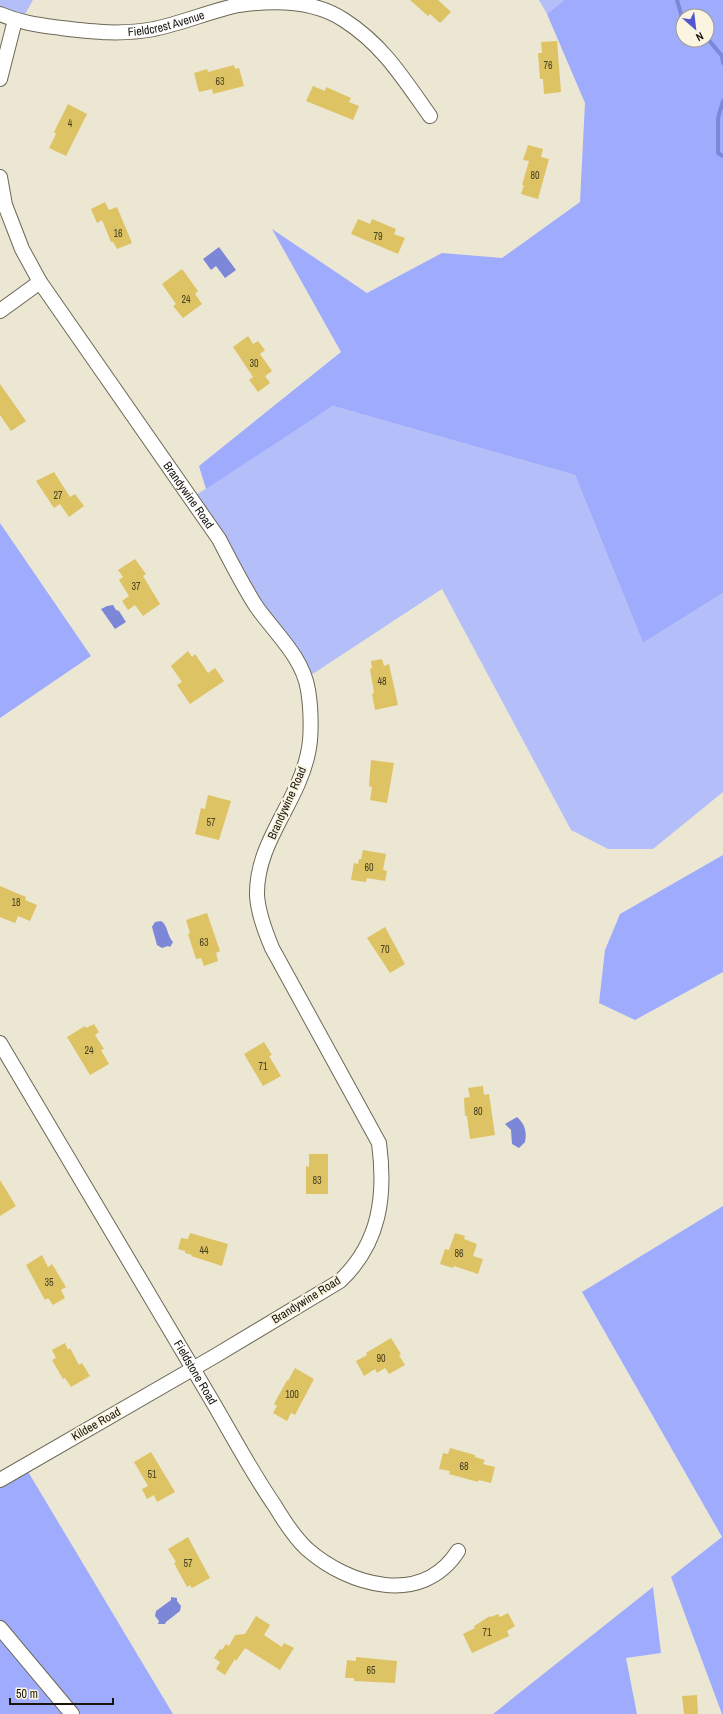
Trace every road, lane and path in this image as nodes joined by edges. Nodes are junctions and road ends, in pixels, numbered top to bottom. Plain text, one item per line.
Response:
1 (0, 14) edge
2 (15, 20) junction
3 (0, 79) edge
4 (430, 116) dead end
5 (0, 177) edge
6 (40, 282) junction
7 (0, 311) edge
8 (0, 1043) edge
9 (193, 1369) junction
10 (0, 1480) edge
11 (458, 1551) dead end
12 (0, 1628) edge
13 (72, 1714) edge

1 - 2 street, Fieldcrest Avenue
2 - 3 street
2 - 4 street, Fieldcrest Avenue
5 - 6 street, Brandywine Road
6 - 7 street
6 - 9 street, Brandywine Road
8 - 9 street, Fieldstone Road
9 - 10 street, Kildee Road
9 - 11 street, Fieldstone Road
12 - 13 street

